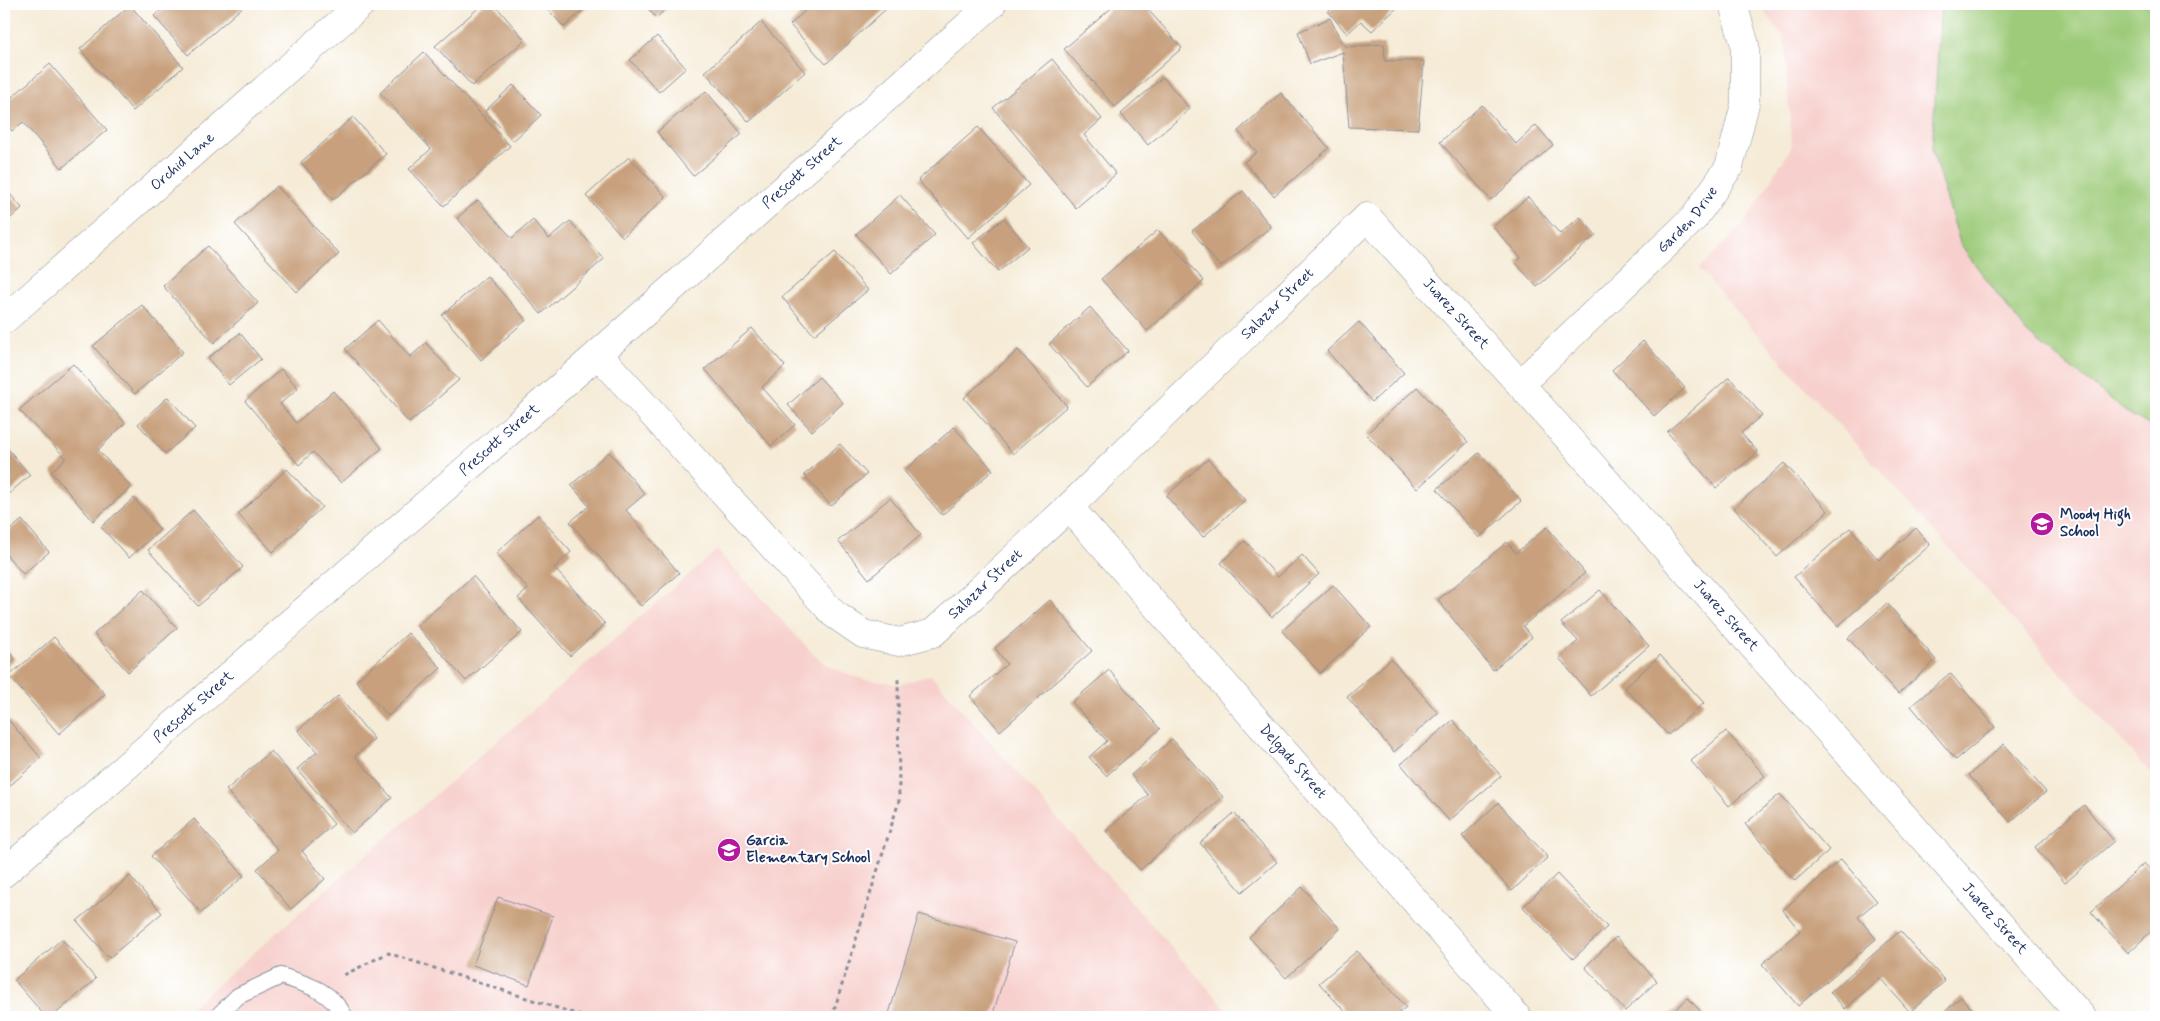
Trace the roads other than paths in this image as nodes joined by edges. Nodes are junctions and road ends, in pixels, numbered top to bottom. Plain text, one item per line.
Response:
1 (361, 4) edge
2 (992, 4) edge
3 (1733, 4) edge
4 (1367, 217) joint
5 (4, 320) edge
6 (598, 354) junction
7 (1520, 384) junction
8 (1069, 507) junction
9 (4, 873) edge
10 (217, 1017) edge
11 (344, 1017) edge
12 (1517, 1017) edge
13 (2082, 1017) edge

1 - 5 street, Orchid Lane
2 - 6 street, Prescott Street
3 - 7 street, Garden Drive
4 - 7 street, Juarez Street
4 - 8 street, Salazar Street
6 - 8 street, Salazar Street
6 - 9 street, Prescott Street
7 - 13 street, Juarez Street
8 - 12 street, Delgado Street
10 - 11 lane

